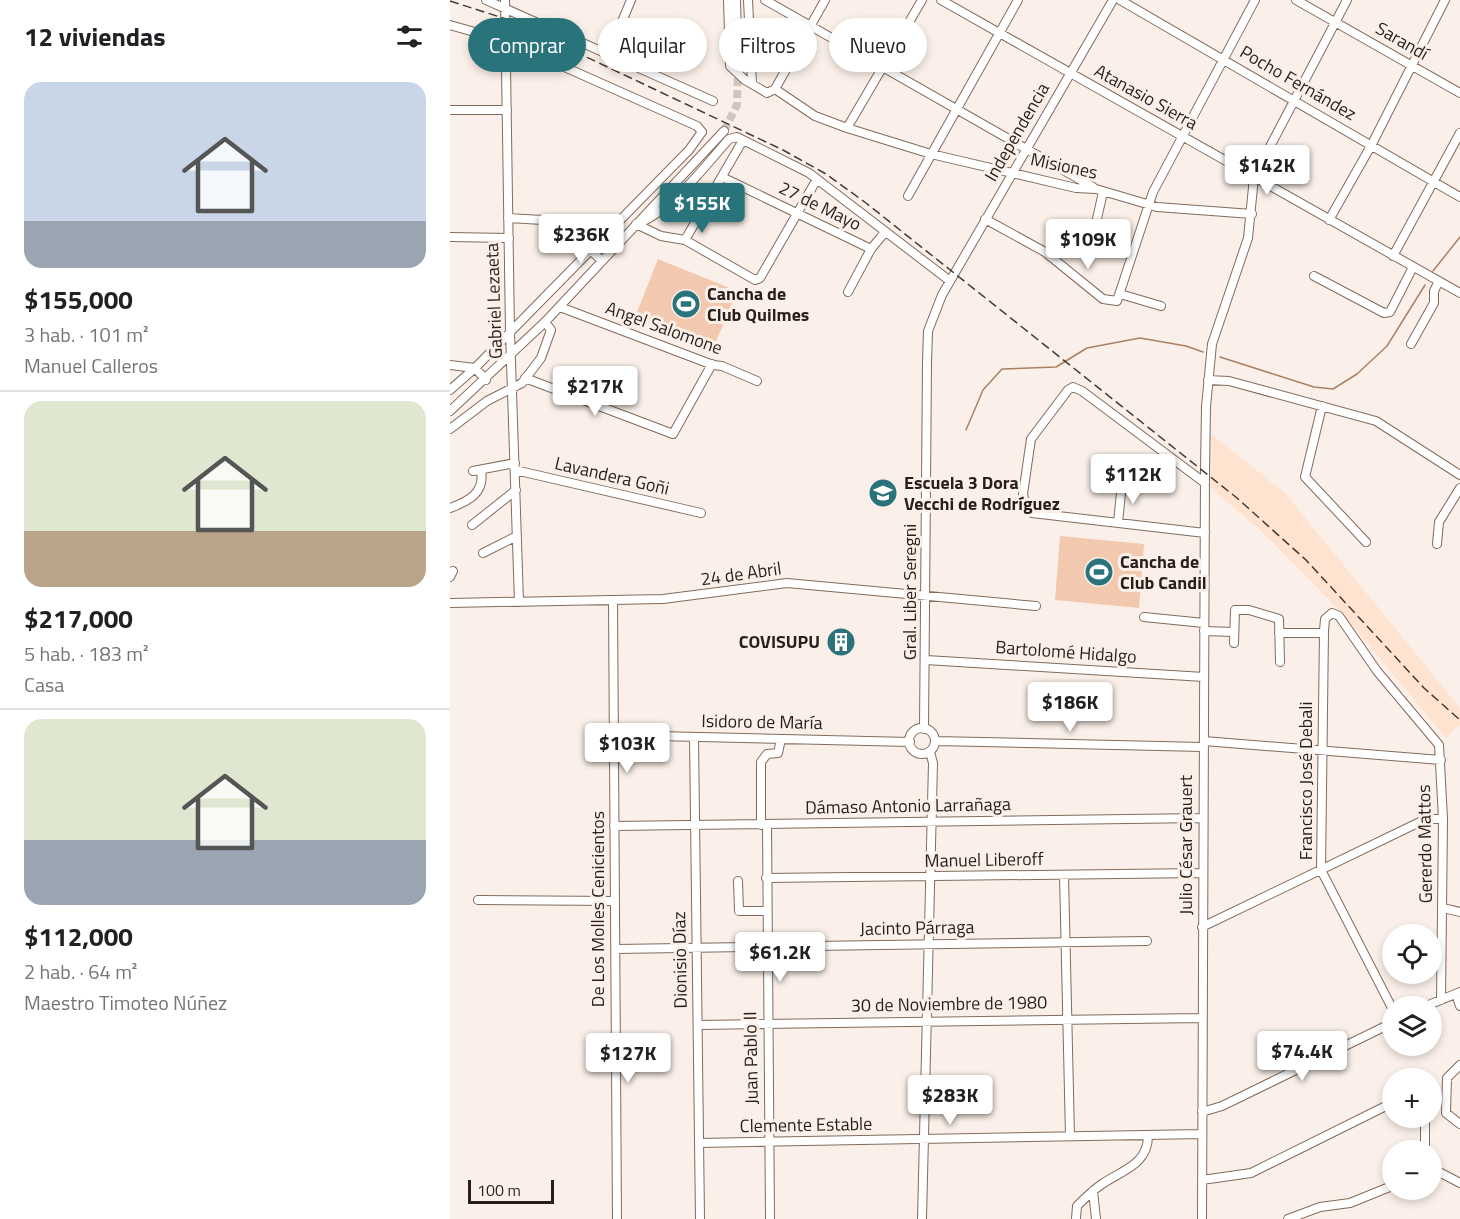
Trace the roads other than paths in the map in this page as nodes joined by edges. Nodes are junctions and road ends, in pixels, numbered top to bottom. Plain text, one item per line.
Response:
1 (486, 0) edge
2 (631, 0) edge
3 (728, 0) edge
4 (736, 0) edge
5 (748, 0) edge
6 (765, 0) edge
7 (825, 0) edge
8 (922, 0) edge
9 (941, 0) edge
10 (1018, 0) edge
11 (1113, 0) edge
12 (1119, 0) edge
13 (1255, 0) edge
14 (1296, 0) edge
15 (1347, 0) edge
16 (1445, 0) edge
17 (505, 4) edge
18 (624, 18) edge
19 (737, 18) edge
20 (798, 18) edge
21 (815, 18) edge
22 (912, 18) edge
23 (1336, 22) junction
24 (450, 25) edge
25 (468, 30) edge
26 (999, 33) junction
27 (598, 48) edge
28 (1224, 60) junction
29 (1411, 66) junction
30 (506, 72) edge
31 (576, 72) edge
32 (650, 72) edge
33 (783, 72) edge
34 (882, 72) edge
35 (893, 72) edge
36 (1070, 73) junction
37 (752, 84) junction
38 (771, 91) junction
39 (1460, 93) edge
40 (713, 101) dead end
41 (1294, 101) junction
42 (956, 109) junction
43 (450, 110) edge
44 (507, 110) junction
45 (847, 128) junction
46 (724, 131) tunnel mouth
47 (1460, 134) edge
48 (1183, 137) junction
49 (743, 140) junction
50 (1372, 144) junction
51 (1027, 147) junction
52 (931, 154) junction
53 (1012, 172) junction
54 (722, 177) junction
55 (1254, 177) junction
56 (817, 179) junction
57 (1434, 181) junction
58 (1100, 190) junction
59 (908, 196) dead end
60 (1460, 196) edge
61 (1149, 206) junction
62 (797, 214) junction
63 (1252, 214) junction
64 (508, 218) junction
65 (985, 219) junction
66 (1329, 220) junction
67 (636, 224) junction
68 (885, 232) junction
69 (1094, 232) dead end
70 (450, 237) edge
71 (509, 238) junction
72 (685, 240) junction
73 (871, 249) junction
74 (591, 250) junction
75 (1393, 256) junction
76 (602, 261) junction
77 (1413, 267) junction
78 (1314, 276) dead end
79 (950, 281) junction
80 (1439, 281) junction
81 (848, 292) dead end
82 (1460, 293) edge
83 (1120, 294) junction
84 (1161, 306) dead end
85 (560, 307) junction
86 (545, 322) junction
87 (510, 332) junction
88 (1410, 344) dead end
89 (512, 355) junction
90 (712, 364) junction
91 (450, 366) edge
92 (475, 368) junction
93 (525, 378) junction
94 (486, 380) junction
95 (1208, 380) junction
96 (757, 381) dead end
97 (513, 389) junction
98 (450, 390) edge
99 (1322, 406) junction
100 (450, 411) edge
101 (450, 429) edge
102 (515, 467) junction
103 (1460, 475) edge
104 (1122, 483) dead end
105 (1205, 483) junction
106 (1460, 488) edge
107 (516, 490) junction
108 (450, 508) edge
109 (701, 513) dead end
110 (1118, 523) junction
111 (472, 525) dead end
112 (1205, 533) junction
113 (517, 536) junction
114 (1366, 542) dead end
115 (1437, 544) dead end
116 (483, 553) dead end
117 (927, 594) junction
118 (613, 600) junction
119 (519, 602) junction
120 (450, 603) edge
121 (1036, 606) dead end
122 (1144, 617) dead end
123 (1204, 627) junction
124 (1234, 632) junction
125 (1279, 633) junction
126 (1324, 633) junction
127 (1234, 643) dead end
128 (926, 660) junction
129 (1280, 662) dead end
130 (1203, 677) junction
131 (924, 729) junction
132 (614, 735) junction
133 (694, 737) junction
134 (781, 739) junction
135 (935, 741) junction
136 (910, 742) junction
137 (1204, 744) junction
138 (1322, 750) junction
139 (930, 752) junction
140 (1441, 760) junction
141 (1203, 818) junction
142 (1443, 819) junction
143 (933, 821) junction
144 (694, 825) junction
145 (764, 825) junction
146 (614, 826) junction
147 (1322, 870) junction
148 (1202, 873) junction
149 (1064, 875) junction
150 (932, 877) junction
151 (766, 878) junction
152 (738, 881) dead end
153 (478, 900) dead end
154 (615, 901) junction
155 (1443, 908) junction
156 (766, 911) junction
157 (1460, 912) edge
158 (1202, 927) junction
159 (1147, 941) dead end
160 (1065, 942) junction
161 (930, 945) junction
162 (766, 947) junction
163 (697, 948) junction
164 (616, 949) junction
165 (1458, 993) edge
166 (1386, 996) edge
167 (1441, 996) edge
168 (1442, 1000) edge
169 (1460, 1006) edge
170 (1202, 1018) junction
171 (1067, 1019) junction
172 (928, 1021) junction
173 (767, 1024) junction
174 (698, 1025) junction
175 (1382, 1028) edge
176 (1460, 1065) edge
177 (1382, 1108) edge
178 (1202, 1112) junction
179 (1460, 1124) edge
180 (1202, 1134) junction
181 (1070, 1136) junction
182 (1148, 1136) junction
183 (924, 1140) junction
184 (769, 1142) junction
185 (699, 1143) junction
186 (1442, 1174) edge
187 (1202, 1180) junction
188 (1460, 1184) edge
189 (1382, 1190) edge
190 (1093, 1191) junction
191 (617, 1219) edge
192 (700, 1219) edge
193 (770, 1219) edge
194 (922, 1219) edge
195 (1076, 1219) edge
196 (1096, 1219) edge
197 (1202, 1219) edge
198 (1288, 1219) edge

1 - 17 street
2 - 18 street
3 - 37 street, Misiones
4 - 19 street
5 - 37 street
6 - 20 street
7 - 21 street
8 - 22 street
9 - 26 street, Atanasio Sierra
10 - 26 street
11 - 36 street, Independencia
12 - 28 street, Pocho Fernández
13 - 28 street
14 - 23 street, Sarandí
15 - 23 street
16 - 29 street
17 - 27 street
23 - 29 street, Sarandí
23 - 41 street
24 - 25 street
26 - 36 street, Atanasio Sierra
26 - 42 street
28 - 41 street, Pocho Fernández
28 - 48 street
29 - 39 street, Sarandí
29 - 50 street
30 - 44 street, Gabriel Lezaeta
31 - 74 street
32 - 40 street
33 - 38 street
34 - 45 street
35 - 42 street
36 - 48 street, Atanasio Sierra
36 - 51 street, Independencia
37 - 38 street, Misiones
38 - 45 street, Misiones
41 - 50 street, Pocho Fernández
41 - 55 street
42 - 51 street
42 - 52 street
43 - 44 street
44 - 64 street, Gabriel Lezaeta
45 - 52 street, Misiones
46 - 67 street
47 - 57 street
48 - 55 street, Atanasio Sierra
48 - 61 street
49 - 54 street
49 - 56 street
49 - 67 street
50 - 57 street, Pocho Fernández
50 - 66 street
51 - 53 street, Independencia
51 - 58 street
52 - 53 street, Misiones
52 - 59 street
53 - 58 street, Misiones
53 - 65 street, Independencia
54 - 62 street, 27 de Mayo
54 - 72 street
55 - 63 street, Julio César Grauert
55 - 66 street, Atanasio Sierra
56 - 62 street
56 - 68 street
57 - 60 street, Pocho Fernández
57 - 75 street
58 - 61 street, Misiones
58 - 69 street
61 - 63 street, Misiones
61 - 83 street
62 - 72 street
62 - 73 street, 27 de Mayo
63 - 95 street, Julio César Grauert
64 - 71 street, Gabriel Lezaeta
64 - 74 street
65 - 79 street, Independencia
65 - 83 street
66 - 75 street, Atanasio Sierra
67 - 72 street
67 - 76 street
68 - 73 street
68 - 79 street
70 - 71 street
71 - 87 street, Gabriel Lezaeta
73 - 81 street
74 - 76 street
74 - 87 street
75 - 77 street, Atanasio Sierra
76 - 85 street
77 - 78 street
77 - 80 street, Atanasio Sierra
79 - 117 street, Gral. Liber Seregni
80 - 82 street, Atanasio Sierra
80 - 88 street
83 - 84 street
85 - 86 street
85 - 90 street, Angel Salomone
86 - 89 street
86 - 93 street
87 - 89 street, Gabriel Lezaeta
87 - 92 street
89 - 94 street
89 - 97 street, Gabriel Lezaeta
90 - 93 street
90 - 96 street, Angel Salomone
91 - 92 street
92 - 94 street
92 - 98 street
93 - 97 street
94 - 100 street
95 - 99 street
95 - 105 street, Julio César Grauert
97 - 101 street
97 - 102 street, Gabriel Lezaeta
99 - 103 street
99 - 114 street
102 - 107 street, Gabriel Lezaeta
102 - 108 street
102 - 109 street, Lavandera Goñi
104 - 110 street
105 - 110 street
105 - 112 street, Julio César Grauert
106 - 115 street
107 - 111 street
107 - 113 street, Gabriel Lezaeta
110 - 112 street
112 - 123 street, Julio César Grauert
113 - 116 street
113 - 119 street, Gabriel Lezaeta
117 - 118 street, 24 de Abril
117 - 121 street, 24 de Abril
117 - 128 street, Gral. Liber Seregni
118 - 119 street, 24 de Abril
118 - 132 street, De Los Molles Cenicientos
119 - 120 street, 24 de Abril
122 - 123 street
123 - 124 street
123 - 130 street, Julio César Grauert
124 - 125 street
124 - 127 street
125 - 126 street
125 - 129 street
126 - 138 street, Francisco José Debali
126 - 140 street, Francisco José Debali
128 - 130 street, Bartolomé Hidalgo
128 - 131 street, Gral. Liber Seregni
130 - 137 street, Julio César Grauert
131 - 135 street
131 - 136 street
132 - 133 street, Isidoro de María
132 - 146 street, De Los Molles Cenicientos
133 - 134 street, Isidoro de María
133 - 144 street, Dionisio Díaz
134 - 136 street, Isidoro de María
134 - 145 street, Juan Pablo II
135 - 137 street
135 - 139 street
136 - 139 street
137 - 138 street
137 - 141 street, Julio César Grauert
138 - 140 street
138 - 147 street, Francisco José Debali
139 - 143 street
140 - 142 street, Gererdo Mattos
141 - 143 street, Dámaso Antonio Larrañaga
141 - 148 street, Julio César Grauert
142 - 147 street
142 - 155 street, Gererdo Mattos
143 - 145 street, Dámaso Antonio Larrañaga
143 - 150 street
144 - 145 street, Dámaso Antonio Larrañaga
144 - 146 street, Dámaso Antonio Larrañaga
144 - 163 street, Dionisio Díaz
145 - 151 street, Juan Pablo II
146 - 154 street, De Los Molles Cenicientos
147 - 158 street
147 - 166 street, Francisco José Debali
148 - 149 street, Manuel Liberoff
148 - 158 street, Julio César Grauert
149 - 150 street, Manuel Liberoff
149 - 160 street
150 - 151 street, Manuel Liberoff
150 - 161 street
151 - 156 street, Juan Pablo II
152 - 156 street
153 - 154 street
154 - 164 street, De Los Molles Cenicientos
155 - 157 street
155 - 167 street, Gererdo Mattos
156 - 162 street, Juan Pablo II
158 - 170 street, Julio César Grauert
159 - 160 street, Jacinto Párraga
160 - 161 street, Jacinto Párraga
160 - 171 street
161 - 162 street, Jacinto Párraga
161 - 172 street
162 - 163 street, Jacinto Párraga
162 - 173 street, Juan Pablo II
163 - 164 street, Jacinto Párraga
163 - 174 street, Dionisio Díaz
164 - 191 street, De Los Molles Cenicientos
165 - 168 street
165 - 169 street
170 - 171 street, 30 de Noviembre de 1980
170 - 178 street, Julio César Grauert
171 - 172 street, 30 de Noviembre de 1980
171 - 181 street
172 - 173 street, 30 de Noviembre de 1980
172 - 183 street
173 - 174 street, 30 de Noviembre de 1980
173 - 184 street, Juan Pablo II
174 - 185 street, Dionisio Díaz
175 - 178 street
176 - 179 street
177 - 187 street
178 - 180 street, Julio César Grauert
180 - 182 street, Clemente Estable
180 - 187 street, Julio César Grauert
181 - 182 street, Clemente Estable
181 - 183 street, Clemente Estable
182 - 190 street
183 - 184 street, Clemente Estable
183 - 194 street
184 - 185 street, Clemente Estable
184 - 193 street, Juan Pablo II
185 - 192 street, Dionisio Díaz
186 - 188 street
187 - 197 street, Julio César Grauert
189 - 198 street
190 - 195 street
190 - 196 street

